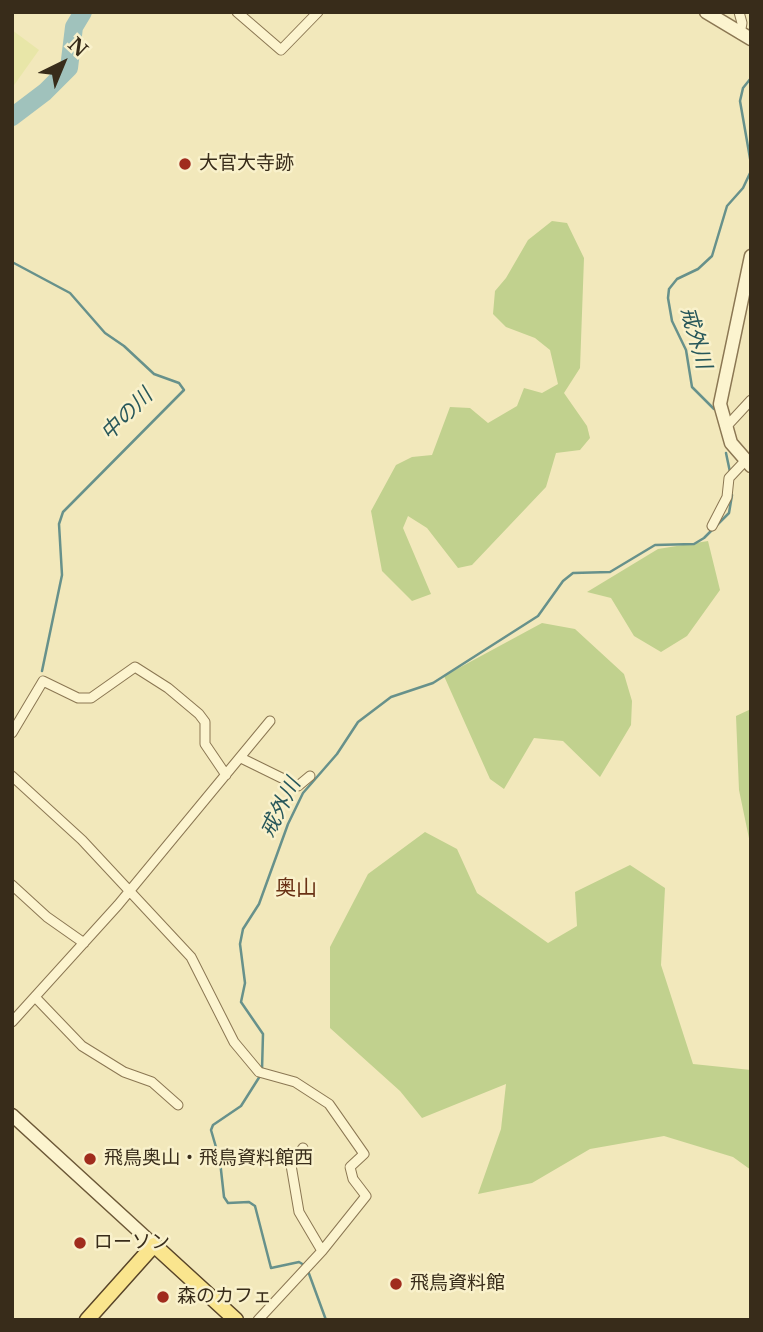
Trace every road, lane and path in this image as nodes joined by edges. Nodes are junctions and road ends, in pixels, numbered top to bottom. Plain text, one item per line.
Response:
1 (237, 12) edge
2 (318, 12) edge
3 (706, 12) edge
4 (739, 12) edge
5 (745, 36) edge
6 (751, 256) edge
7 (751, 400) edge
8 (726, 427) junction
9 (748, 464) edge
10 (712, 526) dead end
11 (270, 721) dead end
12 (12, 733) edge
13 (241, 758) junction
14 (226, 775) junction
15 (12, 776) edge
16 (310, 776) dead end
17 (12, 885) edge
18 (130, 890) junction
19 (84, 943) junction
20 (35, 997) junction
21 (12, 1022) edge
22 (178, 1105) dead end
23 (12, 1115) edge
24 (303, 1148) dead end
25 (154, 1245) junction
26 (321, 1251) junction
27 (87, 1320) edge
28 (236, 1320) edge
29 (258, 1320) edge

1 - 2 street
3 - 5 street
4 - 5 street
6 - 8 street
7 - 8 street
8 - 9 street
9 - 10 street
11 - 13 street
12 - 14 street
13 - 14 street
13 - 16 street
14 - 18 street
15 - 18 street
17 - 19 street
18 - 19 street
18 - 26 street
19 - 20 street
20 - 21 street
20 - 22 street
23 - 25 street
24 - 26 street
25 - 27 main road
25 - 28 main road
26 - 29 street

